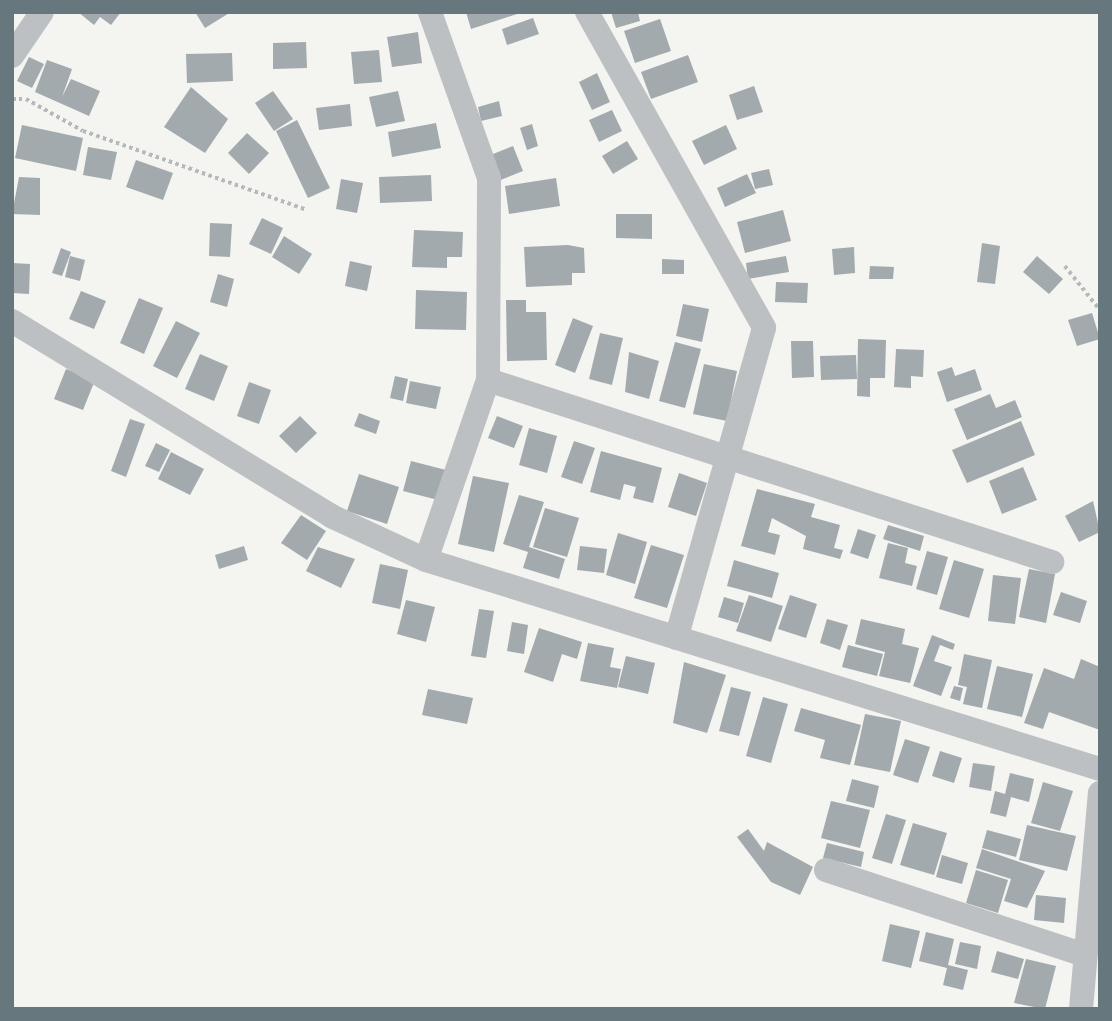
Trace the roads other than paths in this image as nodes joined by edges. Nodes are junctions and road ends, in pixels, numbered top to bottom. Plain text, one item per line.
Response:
1 (42, 12) edge
2 (430, 12) edge
3 (587, 12) edge
4 (12, 56) edge
5 (12, 321) edge
6 (488, 380) junction
7 (730, 454) junction
8 (426, 560) junction
9 (1052, 562) dead end
10 (676, 638) junction
11 (1100, 769) edge
12 (1100, 793) edge
13 (826, 870) dead end
14 (1085, 955) junction
15 (1081, 1009) edge

1 - 4 street
2 - 6 street
3 - 7 street
5 - 8 street
6 - 7 street
6 - 8 street
7 - 9 street
7 - 10 street
8 - 10 street
10 - 11 street
12 - 14 street
13 - 14 street
14 - 15 street

